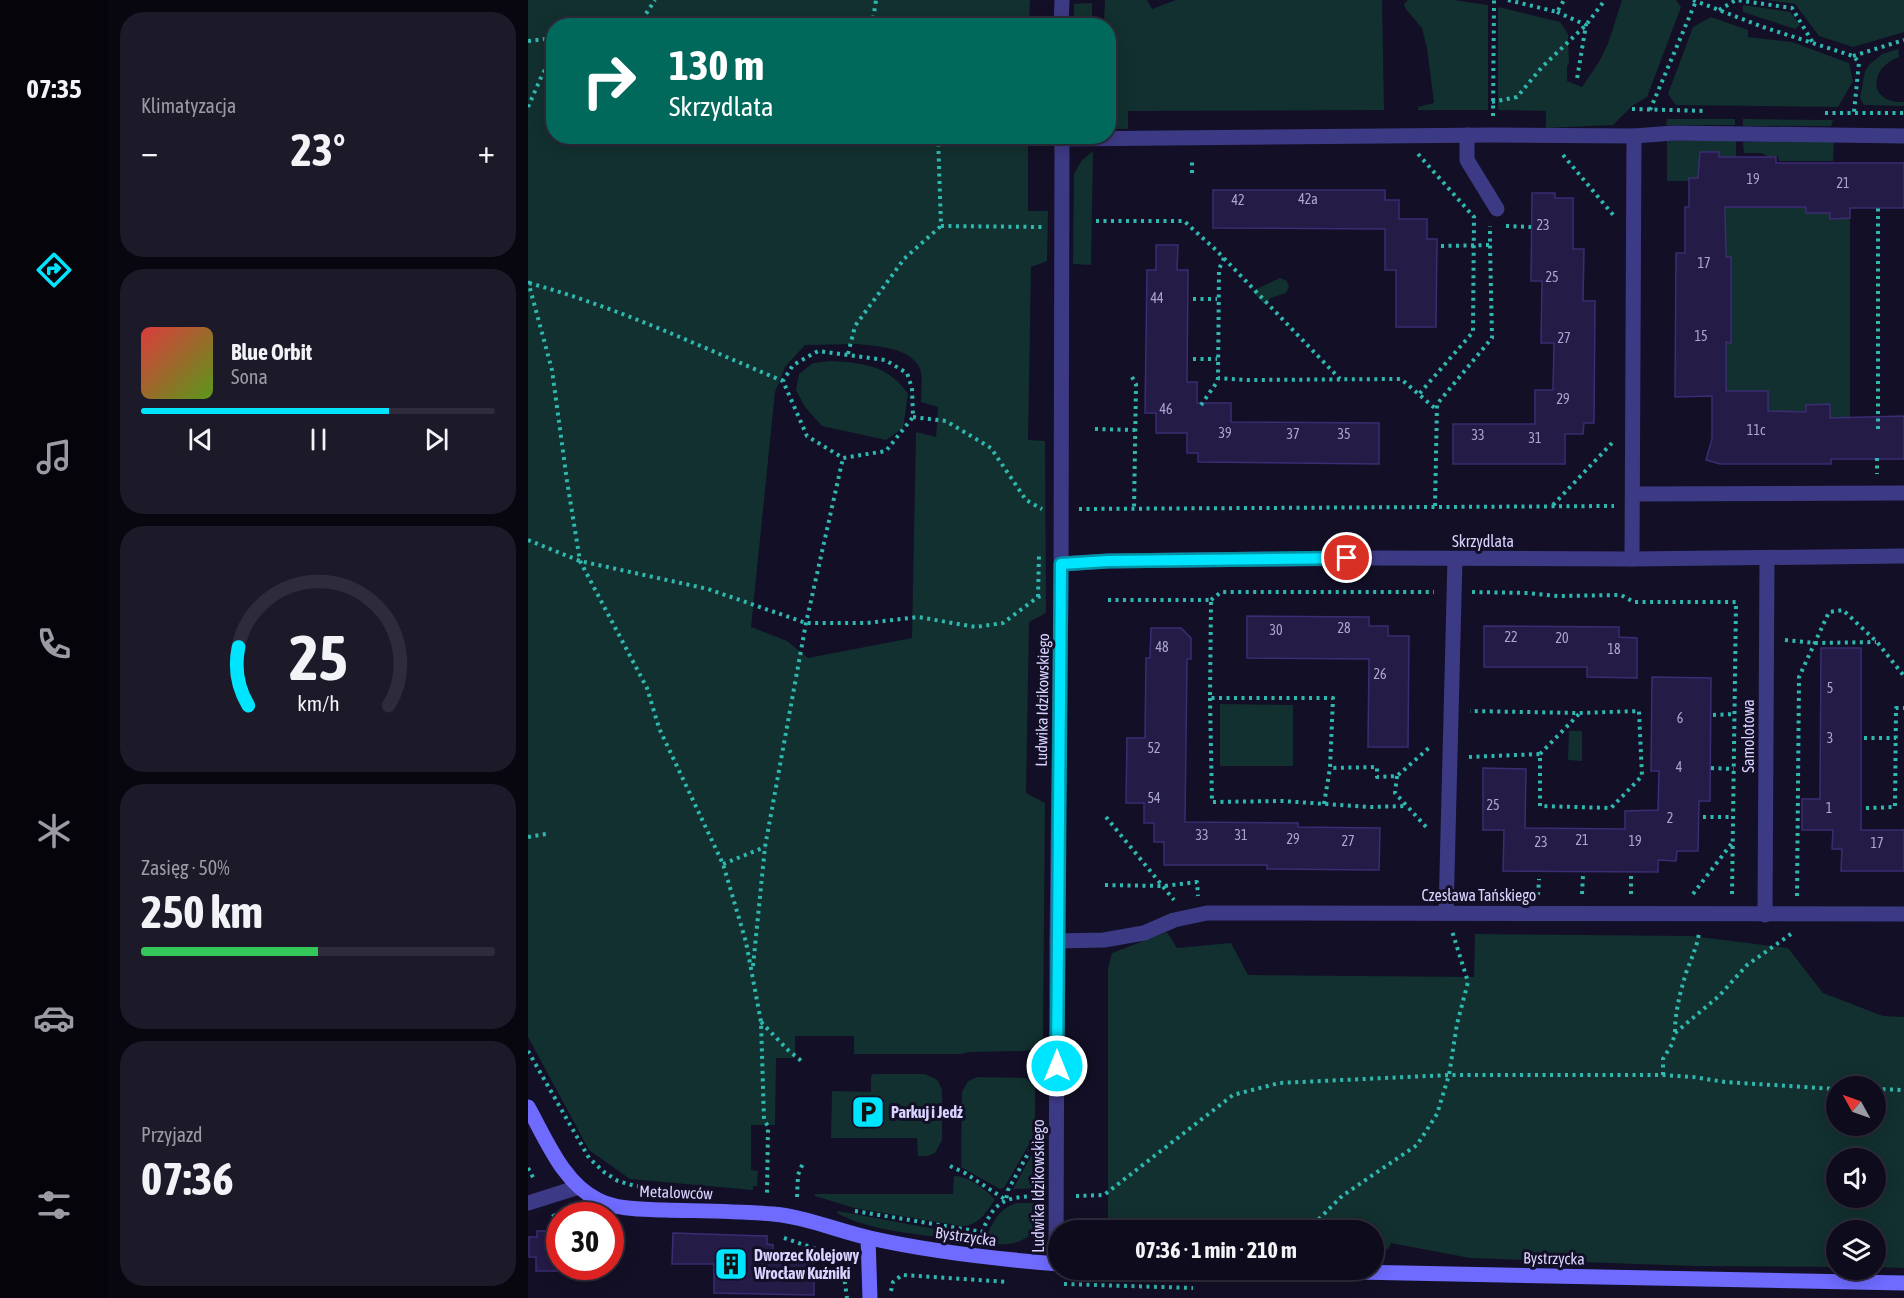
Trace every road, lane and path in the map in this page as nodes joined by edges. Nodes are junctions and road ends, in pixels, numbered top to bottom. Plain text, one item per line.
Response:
1 (655, 0) edge
2 (876, 0) edge
3 (1062, 0) edge
4 (1494, 0) edge
5 (1508, 0) edge
6 (1564, 0) edge
7 (1605, 0) edge
8 (1695, 0) edge
9 (1719, 10) junction
10 (1557, 12) junction
11 (643, 18) edge
12 (873, 18) edge
13 (1062, 18) edge
14 (1586, 25) junction
15 (546, 39) edge
16 (1904, 40) edge
17 (528, 41) edge
18 (1814, 43) junction
19 (1853, 56) junction
20 (546, 69) edge
21 (1577, 79) dead end
22 (1492, 102) junction
23 (528, 107) edge
24 (1632, 109) dead end
25 (1651, 109) junction
26 (1716, 112) dead end
27 (1854, 112) junction
28 (1815, 113) dead end
29 (1904, 113) edge
30 (1467, 135) junction
31 (1493, 135) junction
32 (1634, 136) junction
33 (1904, 136) edge
34 (1116, 138) edge
35 (938, 144) edge
36 (1062, 144) edge
37 (1415, 150) dead end
38 (1560, 152) dead end
39 (1192, 153) dead end
40 (1192, 173) dead end
41 (1878, 208) dead end
42 (1497, 209) dead end
43 (1615, 218) dead end
44 (1096, 221) dead end
45 (941, 226) junction
46 (1062, 227) junction
47 (1531, 227) dead end
48 (1490, 245) junction
49 (1441, 246) dead end
50 (1472, 246) junction
51 (1224, 258) junction
52 (528, 282) edge
53 (1193, 299) dead end
54 (1217, 299) junction
55 (848, 354) junction
56 (1193, 359) dead end
57 (1218, 359) junction
58 (1132, 377) dead end
59 (1218, 378) junction
60 (1341, 379) junction
61 (783, 381) junction
62 (1419, 394) junction
63 (1201, 405) dead end
64 (1437, 410) junction
65 (913, 417) junction
66 (1095, 429) dead end
67 (1878, 429) dead end
68 (1135, 430) junction
69 (1619, 435) dead end
70 (843, 458) junction
71 (1904, 493) edge
72 (1633, 500) junction
73 (1435, 506) junction
74 (1553, 506) junction
75 (1047, 509) dead end
76 (1074, 509) dead end
77 (1134, 509) junction
78 (528, 540) edge
79 (1904, 556) edge
80 (1767, 558) junction
81 (1455, 559) junction
82 (1632, 559) junction
83 (580, 561) junction
84 (1061, 564) junction
85 (1453, 592) junction
86 (1061, 593) junction
87 (1108, 600) dead end
88 (1211, 600) junction
89 (806, 622) junction
90 (1780, 640) dead end
91 (1877, 642) junction
92 (1815, 643) junction
93 (1904, 676) edge
94 (1210, 698) junction
95 (1904, 708) edge
96 (1451, 710) junction
97 (1579, 713) junction
98 (1734, 714) junction
99 (1713, 715) dead end
100 (1450, 729) junction
101 (1864, 738) dead end
102 (1896, 738) junction
103 (1540, 754) junction
104 (1467, 766) dead end
105 (1330, 768) junction
106 (1711, 768) dead end
107 (1734, 769) junction
108 (1397, 776) junction
109 (1324, 804) junction
110 (1407, 806) junction
111 (1866, 808) dead end
112 (1106, 817) dead end
113 (1703, 817) dead end
114 (1733, 817) junction
115 (546, 834) dead end
116 (528, 837) edge
117 (1448, 842) junction
118 (1733, 842) junction
119 (765, 847) junction
120 (723, 864) junction
121 (1105, 885) dead end
122 (1164, 886) junction
123 (1446, 913) junction
124 (1683, 913) junction
125 (1701, 913) junction
126 (1732, 914) junction
127 (1797, 914) junction
128 (1904, 914) edge
129 (1765, 915) junction
130 (1193, 916) junction
131 (1792, 933) dead end
132 (1057, 941) junction
133 (752, 973) junction
134 (761, 1022) junction
135 (1675, 1033) junction
136 (528, 1052) edge
137 (804, 1063) dead end
138 (1449, 1075) junction
139 (1663, 1075) junction
140 (1826, 1088) edge
141 (1886, 1089) edge
142 (1904, 1090) edge
143 (528, 1107) edge
144 (1039, 1135) dead end
145 (803, 1163) dead end
146 (950, 1166) dead end
147 (579, 1186) junction
148 (657, 1188) dead end
149 (756, 1194) dead end
150 (767, 1195) junction
151 (1043, 1195) dead end
152 (777, 1196) dead end
153 (1068, 1196) dead end
154 (787, 1197) dead end
155 (797, 1197) junction
156 (806, 1200) dead end
157 (1006, 1200) junction
158 (528, 1203) edge
159 (854, 1211) dead end
160 (1057, 1220) edge
161 (1318, 1220) edge
162 (982, 1232) junction
163 (783, 1237) dead end
164 (868, 1238) junction
165 (981, 1243) dead end
166 (1048, 1263) edge
167 (1384, 1273) edge
168 (1010, 1282) dead end
169 (1056, 1283) dead end
170 (1904, 1283) edge
171 (1194, 1288) dead end
172 (847, 1298) edge
173 (870, 1298) edge
174 (891, 1298) edge

1 - 11 path
2 - 12 path
3 - 13 street
4 - 22 path
5 - 10 path
6 - 10 path
7 - 14 path
8 - 9 path
8 - 25 path
9 - 18 path
9 - 18 path
10 - 14 path
14 - 21 path
14 - 22 path
15 - 17 path
16 - 19 path
18 - 19 path
19 - 27 path
20 - 23 path
22 - 31 path
24 - 25 path
25 - 26 path
27 - 28 path
27 - 29 path
30 - 31 street
30 - 34 street
30 - 42 street
31 - 32 street
32 - 33 street
32 - 72 street
35 - 45 path
36 - 46 street, Ludwika Idzikowskiego
37 - 50 path
38 - 43 path
39 - 40 path
41 - 67 path
44 - 51 path
45 - 46 path
45 - 55 path
46 - 84 street, Ludwika Idzikowskiego
47 - 48 path
48 - 50 path
48 - 64 path
49 - 50 path
50 - 62 path
51 - 54 path
51 - 60 path
52 - 61 path
52 - 83 path
53 - 54 path
54 - 57 path
55 - 61 path
55 - 65 path
56 - 57 path
57 - 59 path
58 - 68 path
59 - 60 path
59 - 63 path
60 - 62 path
61 - 70 path
62 - 64 path
64 - 73 path
65 - 70 path
65 - 75 path
66 - 68 path
68 - 77 path
69 - 74 path
70 - 89 path
71 - 72 street
72 - 74 path
72 - 82 street
73 - 74 path
73 - 77 path
76 - 77 path
78 - 83 path
79 - 80 street, Skrzydlata
80 - 82 street, Skrzydlata
80 - 129 street, Samolotowa
81 - 82 street, Skrzydlata
81 - 84 street, Skrzydlata
81 - 85 street
83 - 89 path
83 - 120 path
84 - 86 street, Ludwika Idzikowskiego
85 - 88 path
85 - 96 street
85 - 98 path
86 - 89 path
86 - 132 street, Ludwika Idzikowskiego
87 - 88 path
88 - 94 path
89 - 119 path
90 - 92 path
91 - 92 path
91 - 92 path
91 - 93 path
92 - 127 path
94 - 105 path
94 - 109 path
95 - 102 path
96 - 97 path
96 - 100 street
97 - 103 path
97 - 103 path
98 - 99 path
98 - 107 path
100 - 108 path
100 - 117 street
101 - 102 path
102 - 111 path
103 - 104 path
105 - 108 path
105 - 109 path
106 - 107 path
107 - 114 path
108 - 110 path
109 - 110 path
110 - 117 path
112 - 122 path
113 - 114 path
114 - 118 path
115 - 116 path
117 - 123 street
118 - 124 path
118 - 126 path
119 - 120 path
119 - 133 path
120 - 133 path
121 - 122 path
122 - 130 path
122 - 130 path
123 - 124 street, Czesława Tańskiego
123 - 130 street, Czesława Tańskiego
123 - 138 path
124 - 125 street, Czesława Tańskiego
125 - 126 street, Czesława Tańskiego
125 - 135 path
126 - 129 street, Czesława Tańskiego
127 - 128 street, Czesława Tańskiego
127 - 129 street, Czesława Tańskiego
130 - 132 street, Czesława Tańskiego
131 - 135 path
132 - 160 street, Ludwika Idzikowskiego
133 - 134 path
134 - 137 path
134 - 150 path
135 - 139 path
136 - 148 path
138 - 139 path
138 - 153 path
138 - 161 path
139 - 140 path
141 - 142 path
143 - 147 street, Metalowców
144 - 157 path
145 - 155 path
146 - 157 path
147 - 158 street
147 - 164 street, Metalowców
149 - 150 path
150 - 152 path
151 - 157 path
154 - 155 path
155 - 156 path
157 - 162 path
159 - 162 path
162 - 165 path
163 - 172 path
164 - 166 street, Bystrzycka
164 - 173 street
167 - 170 street, Bystrzycka
168 - 174 path
169 - 171 path

